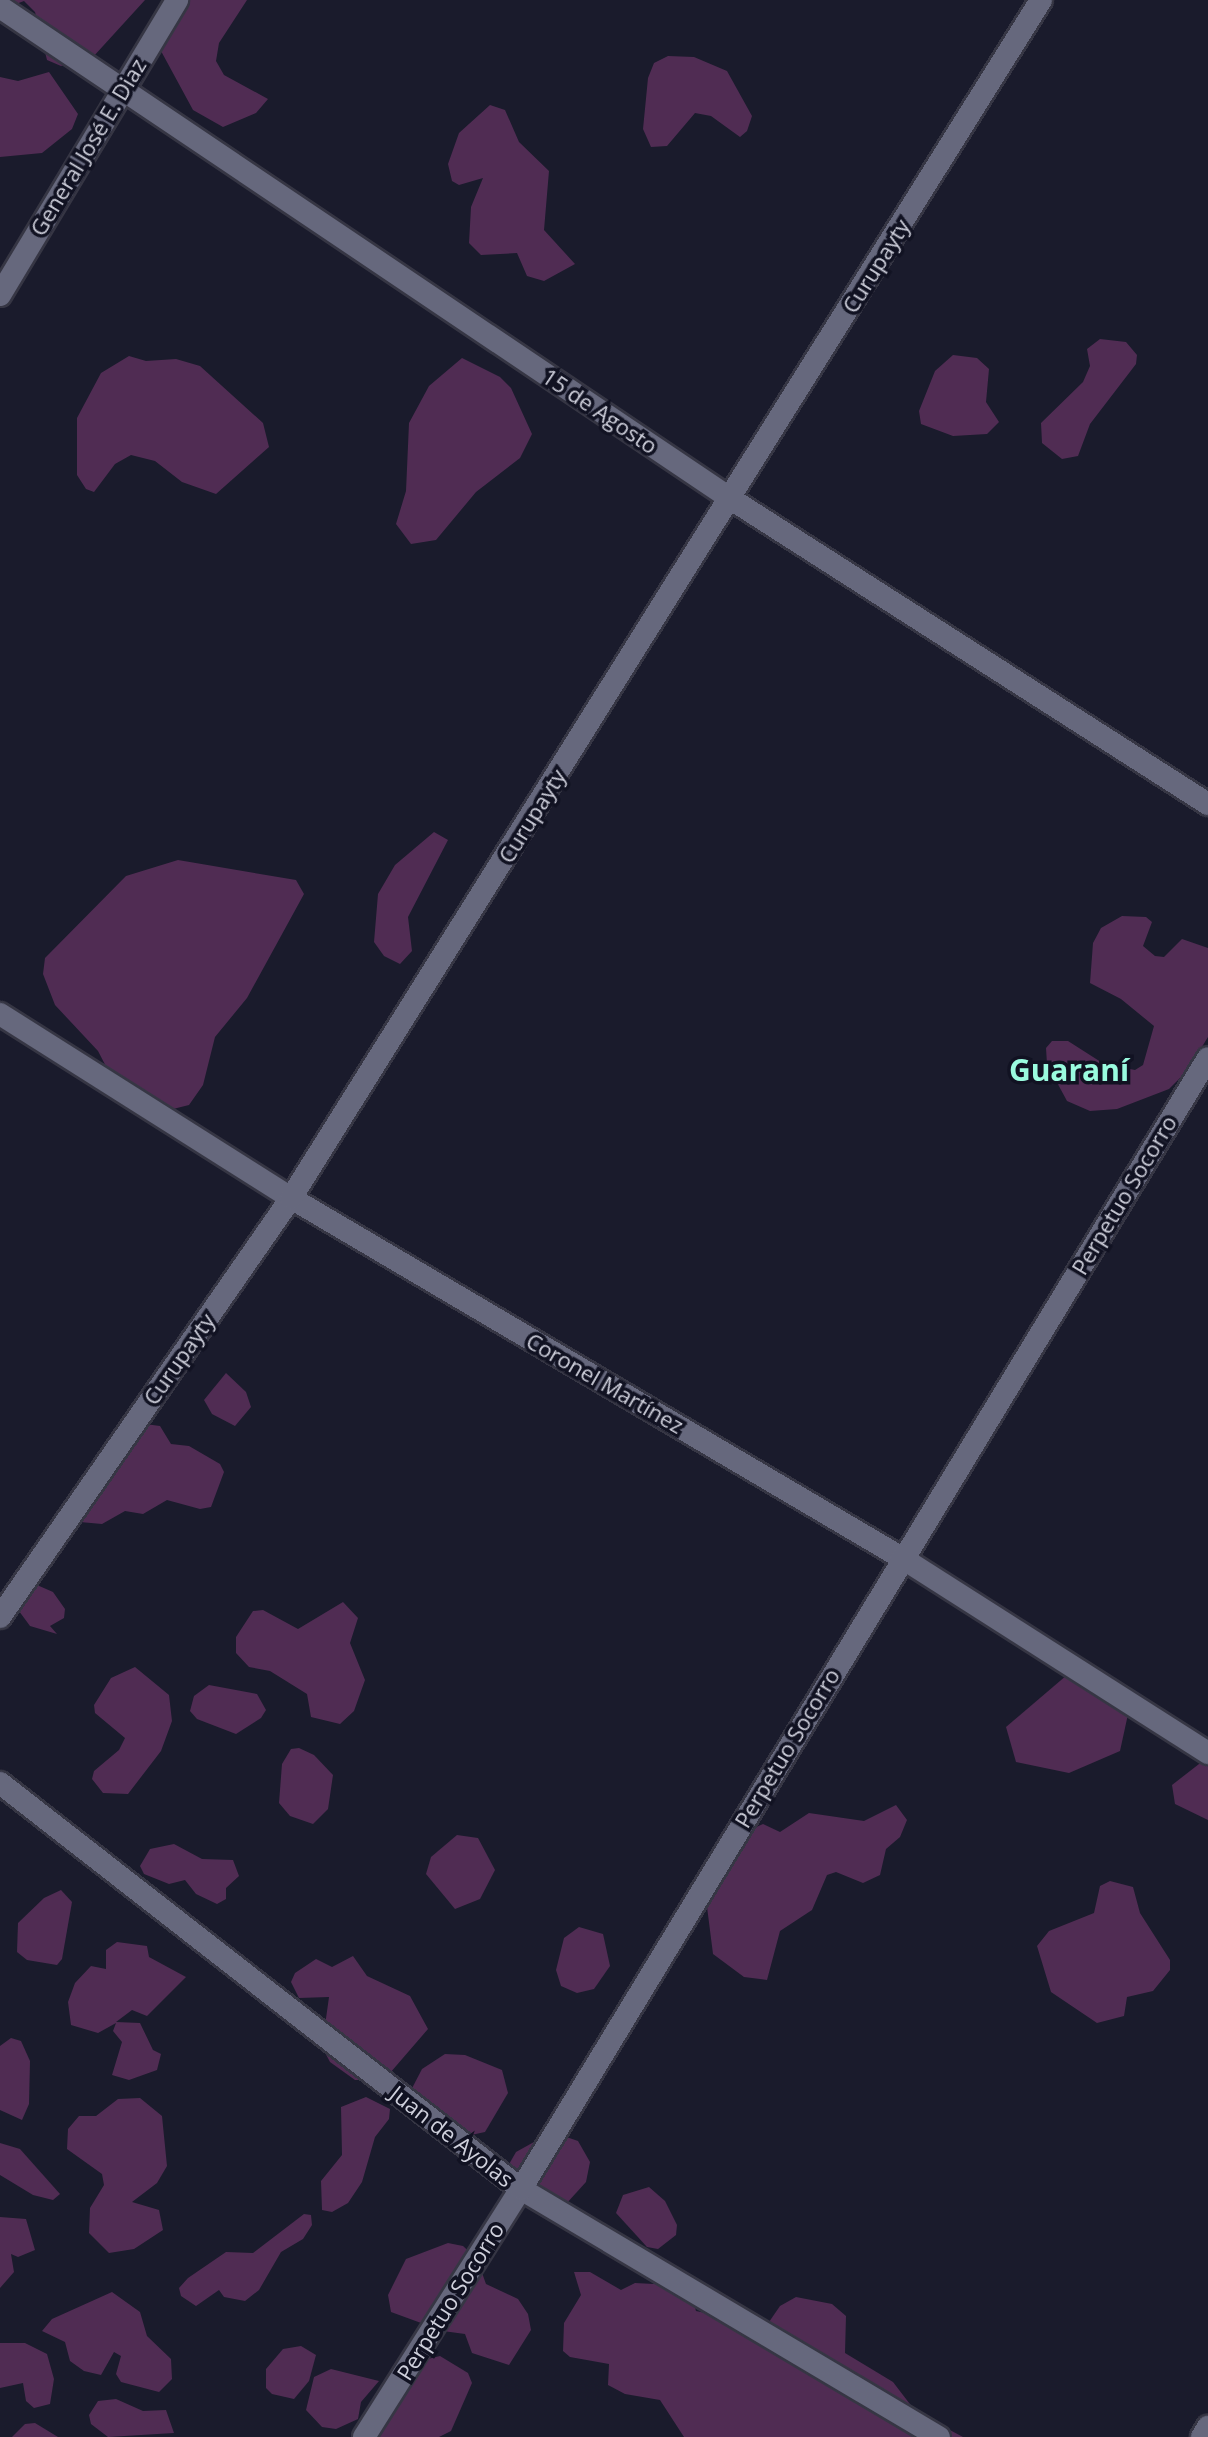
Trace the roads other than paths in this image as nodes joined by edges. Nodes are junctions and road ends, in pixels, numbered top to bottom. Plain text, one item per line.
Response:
1 (177, 0) edge
2 (1041, 0) edge
3 (0, 7) edge
4 (122, 88) junction
5 (0, 295) edge
6 (731, 499) junction
7 (1208, 804) edge
8 (0, 1014) edge
9 (1208, 1058) edge
10 (291, 1198) junction
11 (902, 1558) junction
12 (0, 1617) edge
13 (1208, 1753) edge
14 (0, 1783) edge
15 (521, 2189) junction
16 (1208, 2427) edge
17 (364, 2437) edge
18 (939, 2437) edge
19 (1202, 2437) edge

1 - 4 street, General José E. Diaz
2 - 6 street, Curupayty
3 - 4 street, 15 de Agosto
4 - 5 street, General José E. Diaz
4 - 6 street, 15 de Agosto
6 - 7 street, 15 de Agosto
6 - 10 street, Curupayty
8 - 10 street, Coronel Martínez
9 - 11 street, Perpetuo Socorro
10 - 11 street, Coronel Martínez
10 - 12 street, Curupayty
11 - 13 street, Coronel Martínez
11 - 15 street, Perpetuo Socorro
14 - 15 street, Juan de Ayolas
15 - 17 street, Perpetuo Socorro
15 - 18 street, Juan de Ayolas
16 - 19 street

